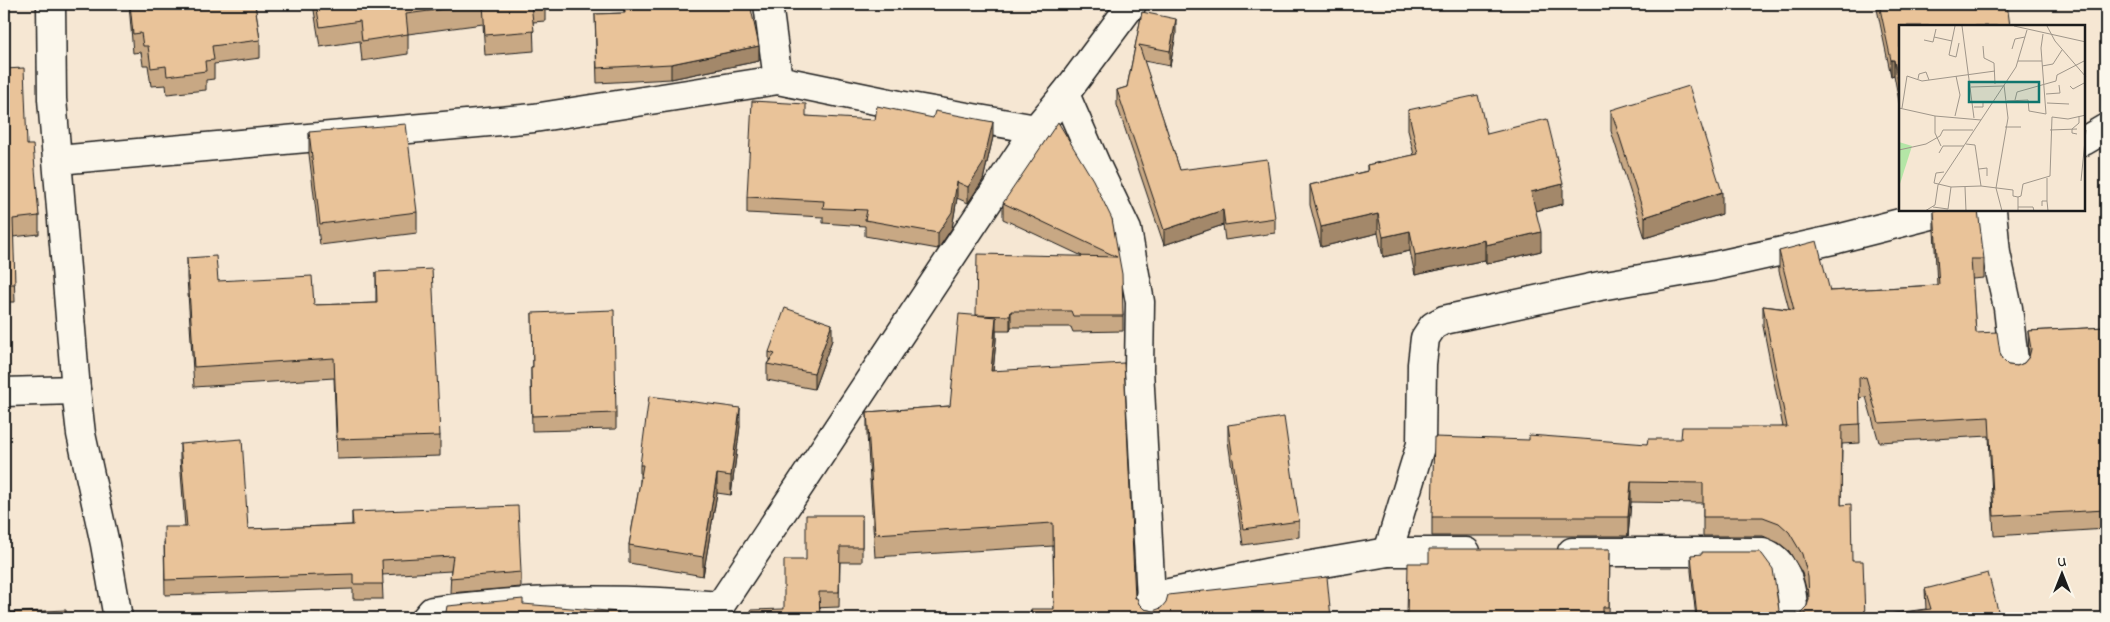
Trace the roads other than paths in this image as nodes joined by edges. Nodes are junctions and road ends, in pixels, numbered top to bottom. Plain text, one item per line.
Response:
1 (51, 4) edge
2 (768, 4) edge
3 (1132, 4) edge
4 (778, 80) junction
5 (1065, 94) junction
6 (2106, 128) edge
7 (1036, 129) junction
8 (2085, 140) edge
9 (58, 160) junction
10 (1947, 211) edge
11 (1992, 211) edge
12 (2016, 370) edge
13 (76, 390) junction
14 (4, 392) edge
15 (1388, 552) junction
16 (1489, 552) edge
17 (1548, 552) edge
18 (1151, 608) edge
19 (716, 612) edge
20 (118, 618) edge
21 (426, 618) edge
22 (1793, 618) edge

1 - 9 street
2 - 4 street
3 - 5 street
4 - 7 street
4 - 9 street
5 - 7 street
5 - 18 street
6 - 8 street
7 - 19 street
9 - 13 street
10 - 15 street
11 - 12 street
13 - 14 street
13 - 20 street
15 - 16 street
15 - 18 street
17 - 22 street
19 - 21 street

